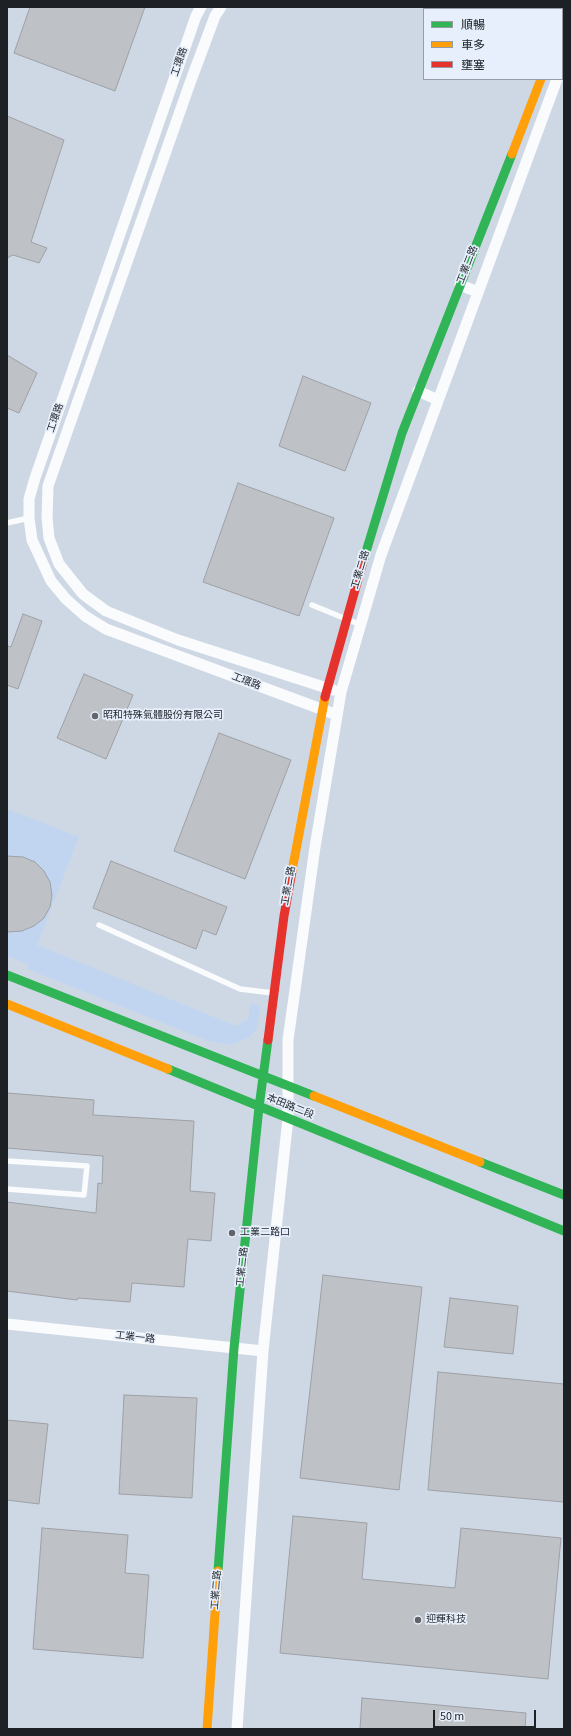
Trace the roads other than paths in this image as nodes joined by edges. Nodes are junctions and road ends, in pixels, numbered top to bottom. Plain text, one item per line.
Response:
1 (221, 7) edge
2 (200, 9) edge
3 (214, 18) junction
4 (541, 80) edge
5 (557, 80) edge
6 (162, 113) junction
7 (177, 118) junction
8 (520, 132) junction
9 (535, 139) junction
10 (488, 214) junction
11 (125, 219) junction
12 (505, 221) junction
13 (140, 223) junction
14 (103, 282) junction
15 (460, 285) junction
16 (117, 288) junction
17 (478, 292) junction
18 (82, 341) junction
19 (97, 345) junction
20 (418, 391) junction
21 (438, 400) junction
22 (47, 517) junction
23 (29, 518) junction
24 (7, 523) edge
25 (312, 606) dead end
26 (346, 619) junction
27 (361, 625) junction
28 (160, 633) junction
29 (155, 648) junction
30 (327, 689) junction
31 (341, 692) junction
32 (321, 710) junction
33 (337, 715) junction
34 (296, 847) junction
35 (314, 852) junction
36 (99, 925) dead end
37 (7, 975) edge
38 (274, 994) junction
39 (7, 1004) edge
40 (263, 1076) junction
41 (288, 1086) junction
42 (259, 1107) junction
43 (288, 1118) junction
44 (7, 1160) edge
45 (7, 1189) edge
46 (564, 1195) edge
47 (564, 1231) edge
48 (7, 1324) edge
49 (234, 1348) junction
50 (263, 1351) junction
51 (207, 1729) edge
52 (237, 1729) edge

1 - 3 street, 工環路
2 - 3 street, 工環路
2 - 6 street, 工環路
3 - 7 street, 工環路
4 - 8 street, 工業二路
5 - 9 street, 工業二路
6 - 7 street
6 - 11 street, 工環路
7 - 13 street, 工環路
8 - 9 street
8 - 10 street, 工業二路
9 - 12 street, 工業二路
10 - 12 street
10 - 15 street, 工業二路
11 - 13 street
11 - 14 street, 工環路
12 - 17 street, 工業二路
13 - 16 street, 工環路
14 - 16 street
14 - 18 street, 工環路
15 - 17 street
15 - 20 street, 工業二路
16 - 19 street, 工環路
17 - 21 street, 工業二路
18 - 19 street
18 - 23 street, 工環路
19 - 22 street, 工環路
20 - 21 street
20 - 26 street, 工業二路
21 - 27 street, 工業二路
22 - 23 street
22 - 28 street, 工環路
23 - 24 lane
23 - 29 street, 工環路
25 - 26 lane
26 - 27 lane
26 - 30 street, 工業二路
27 - 31 street, 工業二路
28 - 29 street
28 - 30 street, 工環路
29 - 32 street, 工環路
30 - 31 street, 工環路
30 - 32 street, 工業二路
31 - 33 street, 工業二路
32 - 33 street, 工環路
32 - 34 street, 工業二路
33 - 35 street, 工業二路
34 - 35 street
34 - 38 street, 工業二路
35 - 41 street, 工業二路
36 - 38 lane
37 - 40 street, 本田路二段
38 - 40 street, 工業二路
39 - 42 street, 本田路二段
40 - 41 street, 本田路二段
40 - 42 street, 工業二路
41 - 43 street, 工業二路
41 - 46 street, 本田路二段
42 - 43 street, 本田路二段
42 - 49 street, 工業二路
43 - 47 street, 本田路二段
43 - 50 street, 工業二路
44 - 45 lane
48 - 49 street, 工業一路
49 - 50 street, 工業一路
49 - 51 street, 工業二路
50 - 52 street, 工業二路

